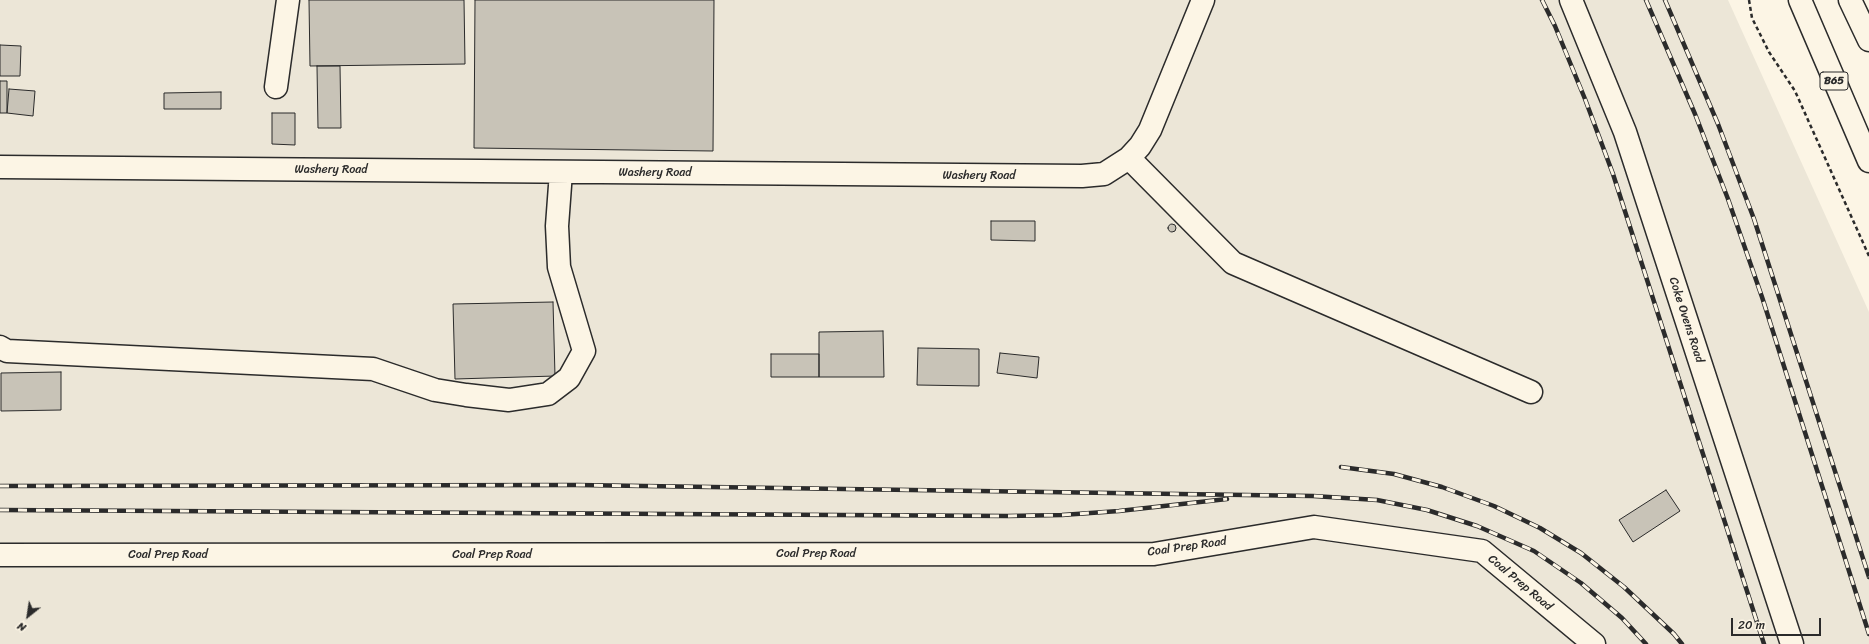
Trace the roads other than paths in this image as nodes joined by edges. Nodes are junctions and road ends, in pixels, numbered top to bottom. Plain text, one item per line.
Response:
1 (288, 0) edge
2 (1203, 0) edge
3 (1571, 0) edge
4 (1800, 0) edge
5 (1850, 0) edge
6 (1869, 40) edge
7 (276, 86) dead end
8 (1129, 158) junction
9 (1869, 161) edge
10 (0, 168) edge
11 (561, 172) junction
12 (0, 347) edge
13 (1531, 392) dead end
14 (0, 556) edge
15 (1594, 644) edge
16 (1792, 644) edge

1 - 7 street
2 - 8 street, Washery Road
3 - 16 street, Coke Ovens Road
4 - 9 street, B65
5 - 6 street
8 - 11 street, Washery Road
8 - 13 street
10 - 11 street, Washery Road
11 - 12 street
14 - 15 street, Coal Prep Road

